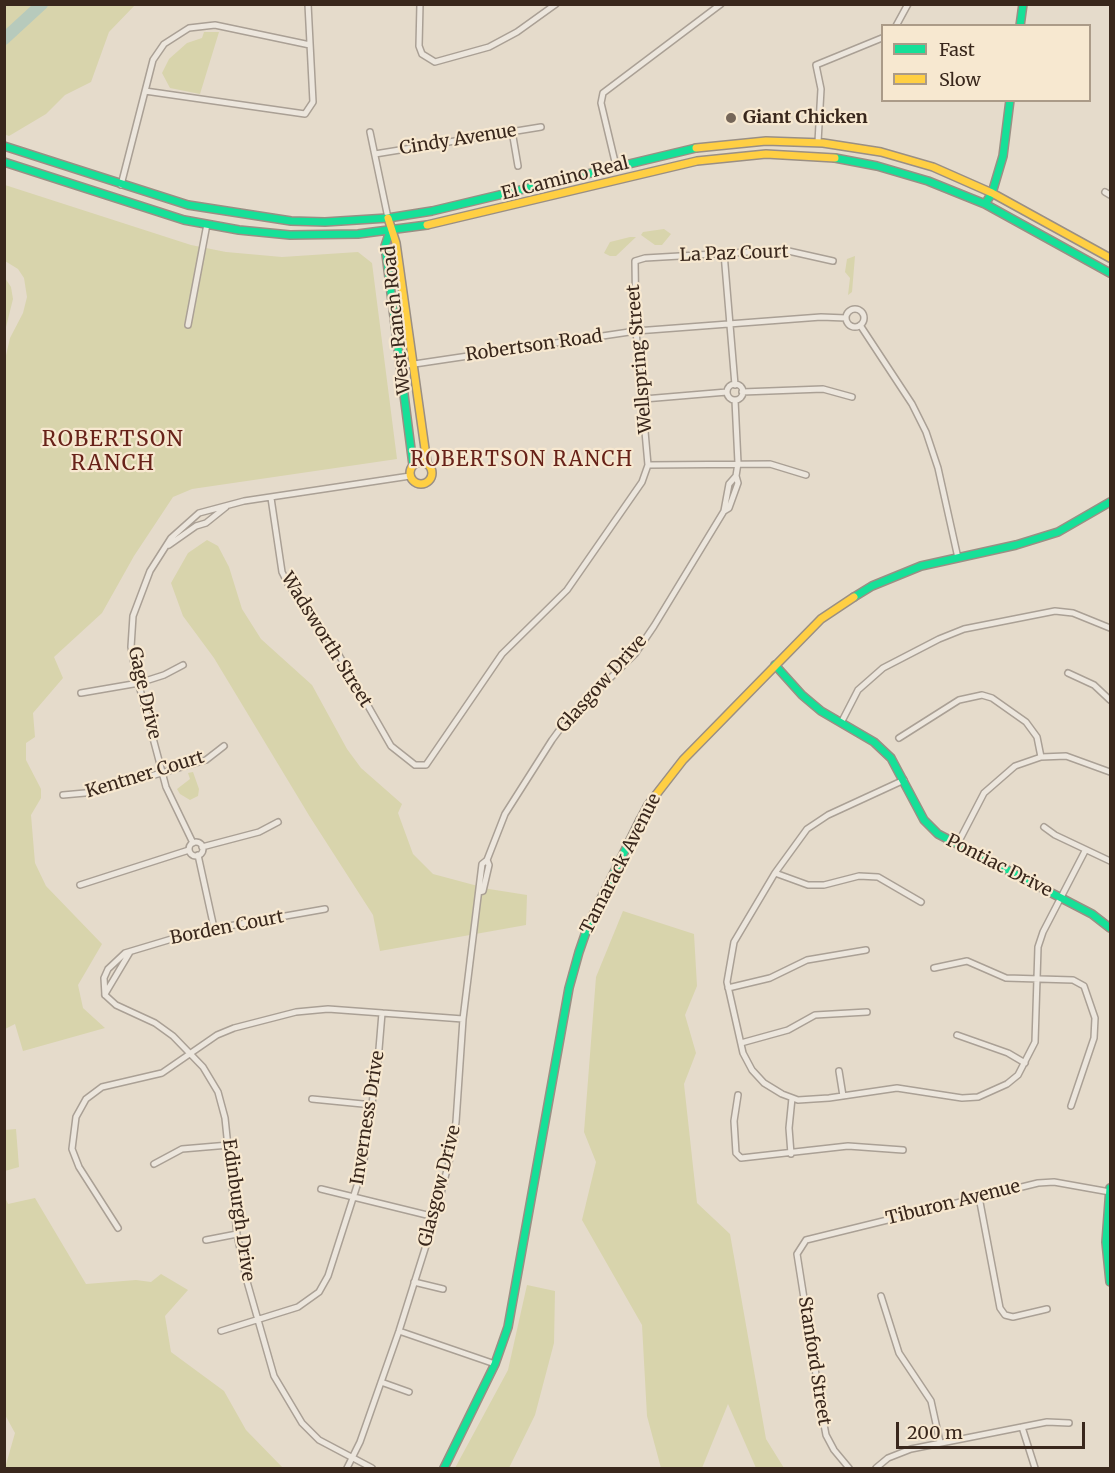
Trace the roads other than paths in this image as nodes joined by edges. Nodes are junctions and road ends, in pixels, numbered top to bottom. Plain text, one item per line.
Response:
1 (308, 4) edge
2 (420, 4) edge
3 (556, 4) edge
4 (721, 4) edge
5 (908, 4) edge
6 (1023, 4) edge
7 (897, 24) edge
8 (1020, 24) edge
9 (881, 38) edge
10 (310, 45) junction
11 (145, 91) junction
12 (1010, 102) edge
13 (541, 127) dead end
14 (512, 131) junction
15 (370, 132) dead end
16 (818, 142) junction
17 (4, 146) edge
18 (375, 154) junction
19 (4, 162) edge
20 (518, 166) dead end
21 (616, 166) junction
22 (121, 185) junction
23 (992, 193) junction
24 (985, 204) junction
25 (388, 218) junction
26 (207, 224) junction
27 (390, 231) junction
28 (724, 254) junction
29 (1110, 258) edge
30 (635, 261) joint
31 (833, 261) dead end
32 (1110, 273) edge
33 (846, 318) junction
34 (730, 323) junction
35 (188, 325) dead end
36 (860, 325) junction
37 (636, 331) junction
38 (414, 364) junction
39 (401, 366) junction
40 (735, 385) junction
41 (727, 392) junction
42 (742, 392) junction
43 (852, 397) dead end
44 (644, 399) junction
45 (735, 400) junction
46 (427, 463) junction
47 (738, 463) junction
48 (413, 465) junction
49 (648, 465) junction
50 (806, 475) dead end
51 (410, 476) junction
52 (736, 476) junction
53 (727, 494) junction
54 (734, 496) junction
55 (271, 498) junction
56 (1110, 502) edge
57 (226, 507) junction
58 (724, 511) junction
59 (194, 523) junction
60 (958, 558) junction
61 (1110, 628) edge
62 (183, 665) dead end
63 (775, 665) junction
64 (1068, 673) dead end
65 (139, 683) junction
66 (81, 693) dead end
67 (1110, 700) edge
68 (841, 723) junction
69 (899, 738) dead end
70 (224, 746) dead end
71 (1041, 757) junction
72 (416, 765) joint
73 (163, 772) junction
74 (1110, 772) edge
75 (904, 780) junction
76 (63, 795) dead end
77 (278, 822) dead end
78 (1044, 827) dead end
79 (193, 843) junction
80 (957, 845) junction
81 (202, 847) junction
82 (189, 850) junction
83 (1085, 850) junction
84 (198, 855) junction
85 (1110, 861) edge
86 (775, 873) junction
87 (80, 885) dead end
88 (1060, 897) junction
89 (921, 902) dead end
90 (325, 909) dead end
91 (214, 928) junction
92 (1110, 928) edge
93 (866, 950) dead end
94 (130, 952) junction
95 (114, 962) junction
96 (121, 965) junction
97 (934, 968) dead end
98 (1037, 980) junction
99 (728, 988) junction
100 (105, 995) junction
101 (867, 1012) dead end
102 (382, 1013) junction
103 (463, 1019) junction
104 (957, 1035) dead end
105 (741, 1044) junction
106 (192, 1054) junction
107 (1025, 1064) junction
108 (839, 1071) dead end
109 (738, 1095) dead end
110 (843, 1096) junction
111 (792, 1098) junction
112 (312, 1099) dead end
113 (373, 1105) junction
114 (1071, 1106) dead end
115 (229, 1145) junction
116 (903, 1150) dead end
117 (791, 1154) junction
118 (154, 1164) dead end
119 (321, 1189) dead end
120 (1110, 1190) edge
121 (979, 1197) junction
122 (354, 1198) junction
123 (435, 1217) junction
124 (118, 1228) dead end
125 (237, 1234) junction
126 (206, 1240) dead end
127 (800, 1247) joint
128 (414, 1282) junction
129 (1110, 1282) edge
130 (443, 1289) dead end
131 (881, 1296) dead end
132 (1047, 1309) dead end
133 (257, 1320) junction
134 (221, 1331) dead end
135 (399, 1331) junction
136 (495, 1364) junction
137 (381, 1382) junction
138 (409, 1392) dead end
139 (1069, 1423) dead end
140 (1022, 1427) junction
141 (940, 1442) junction
142 (352, 1459) junction
143 (347, 1468) edge
144 (372, 1468) edge
145 (444, 1468) edge
146 (849, 1468) edge
147 (876, 1468) edge
148 (1035, 1468) edge

1 - 10 street
2 - 3 street
4 - 21 street
5 - 7 street
6 - 8 main road
9 - 16 street
10 - 11 street
10 - 11 street
11 - 22 street
12 - 23 main road
13 - 14 street, Cindy Avenue
14 - 18 street, Cindy Avenue
14 - 20 street
15 - 18 street
16 - 21 main road, El Camino Real
16 - 23 main road, El Camino Real
17 - 22 main road, El Camino Real
18 - 25 street
19 - 26 main road, El Camino Real
21 - 25 main road, El Camino Real
22 - 25 main road, El Camino Real
23 - 24 main road
23 - 29 main road, El Camino Real
24 - 27 main road, El Camino Real
24 - 32 main road, El Camino Real
25 - 27 main road
26 - 27 main road, El Camino Real
26 - 35 street
27 - 38 main road, West Ranch Road
27 - 39 main road, West Ranch Road
28 - 30 street, La Paz Court
28 - 31 street, La Paz Court
28 - 34 street
30 - 37 street, Wellspring Street
33 - 34 street, Robertson Road
33 - 36 street
33 - 36 street
34 - 37 street, Robertson Road
34 - 40 street
36 - 60 street
37 - 38 street, Robertson Road
37 - 44 street, Wellspring Street
38 - 39 street, Robertson Road
38 - 46 main road, West Ranch Road
39 - 48 main road, West Ranch Road
40 - 41 street
40 - 42 street
41 - 44 street
41 - 45 street
42 - 43 street
42 - 45 street
44 - 49 street, Wellspring Street
45 - 47 street, Glasgow Drive
46 - 48 main road
46 - 51 main road
47 - 49 street
47 - 50 street
47 - 52 street, Glasgow Drive
48 - 51 main road
49 - 72 street, Wellspring Street
51 - 55 street, Gage Drive
52 - 53 street, Glasgow Drive
52 - 54 street, Glasgow Drive
53 - 54 street
53 - 58 street, Glasgow Drive
54 - 58 street, Glasgow Drive
55 - 57 street, Gage Drive
55 - 72 street, Wadsworth Street
56 - 60 main road, Tamarack Avenue
57 - 59 street, Gage Drive
57 - 59 street, Gage Drive
58 - 103 street, Glasgow Drive
59 - 65 street, Gage Drive
60 - 63 main road, Tamarack Avenue
61 - 68 street
62 - 65 street
63 - 68 main road, Pontiac Drive
63 - 136 main road, Tamarack Avenue
64 - 67 street
65 - 66 street
65 - 73 street, Gage Drive
68 - 75 main road, Pontiac Drive
69 - 71 street
70 - 73 street, Kentner Court
71 - 74 street
71 - 80 street
73 - 76 street, Kentner Court
73 - 79 street, Gage Drive
75 - 80 main road, Pontiac Drive
75 - 86 street
77 - 81 street
78 - 83 street
79 - 81 street
79 - 82 street
80 - 88 main road, Pontiac Drive
81 - 84 street
82 - 84 street
82 - 87 street
83 - 85 street
83 - 88 street
84 - 91 street
86 - 89 street
86 - 99 street
88 - 92 main road, Pontiac Drive
88 - 98 street
90 - 91 street, Borden Court
91 - 94 street, Borden Court
93 - 99 street
94 - 95 street, Borden Court
94 - 96 street
95 - 96 street
95 - 100 street
96 - 100 street
97 - 98 street
98 - 107 street
98 - 114 street
99 - 105 street
100 - 106 street, Edinburgh Drive
101 - 105 street
102 - 103 street
102 - 106 street
102 - 113 street, Inverness Drive
103 - 123 street, Glasgow Drive
104 - 107 street
105 - 111 street
106 - 115 street, Edinburgh Drive
106 - 124 street
107 - 110 street
108 - 110 street
109 - 117 street
110 - 111 street
111 - 117 street
112 - 113 street
113 - 122 street, Inverness Drive
115 - 118 street
115 - 125 street, Edinburgh Drive
116 - 117 street
119 - 122 street
120 - 121 street, Tiburon Avenue
120 - 129 main road
121 - 127 street, Tiburon Avenue
121 - 132 street
122 - 123 street
122 - 133 street, Inverness Drive
123 - 128 street, Glasgow Drive
125 - 126 street
125 - 133 street, Edinburgh Drive
127 - 146 street, Stanford Street
128 - 130 street
128 - 135 street, Glasgow Drive
131 - 141 street
133 - 134 street, Inverness Drive
133 - 142 street, Edinburgh Drive
135 - 136 street
135 - 137 street, Glasgow Drive
136 - 145 main road, Tamarack Avenue
137 - 138 street
137 - 142 street, Glasgow Drive
139 - 140 street
140 - 141 street
140 - 148 street
141 - 147 street
142 - 143 street, Glasgow Drive
142 - 144 street, Edinburgh Drive

